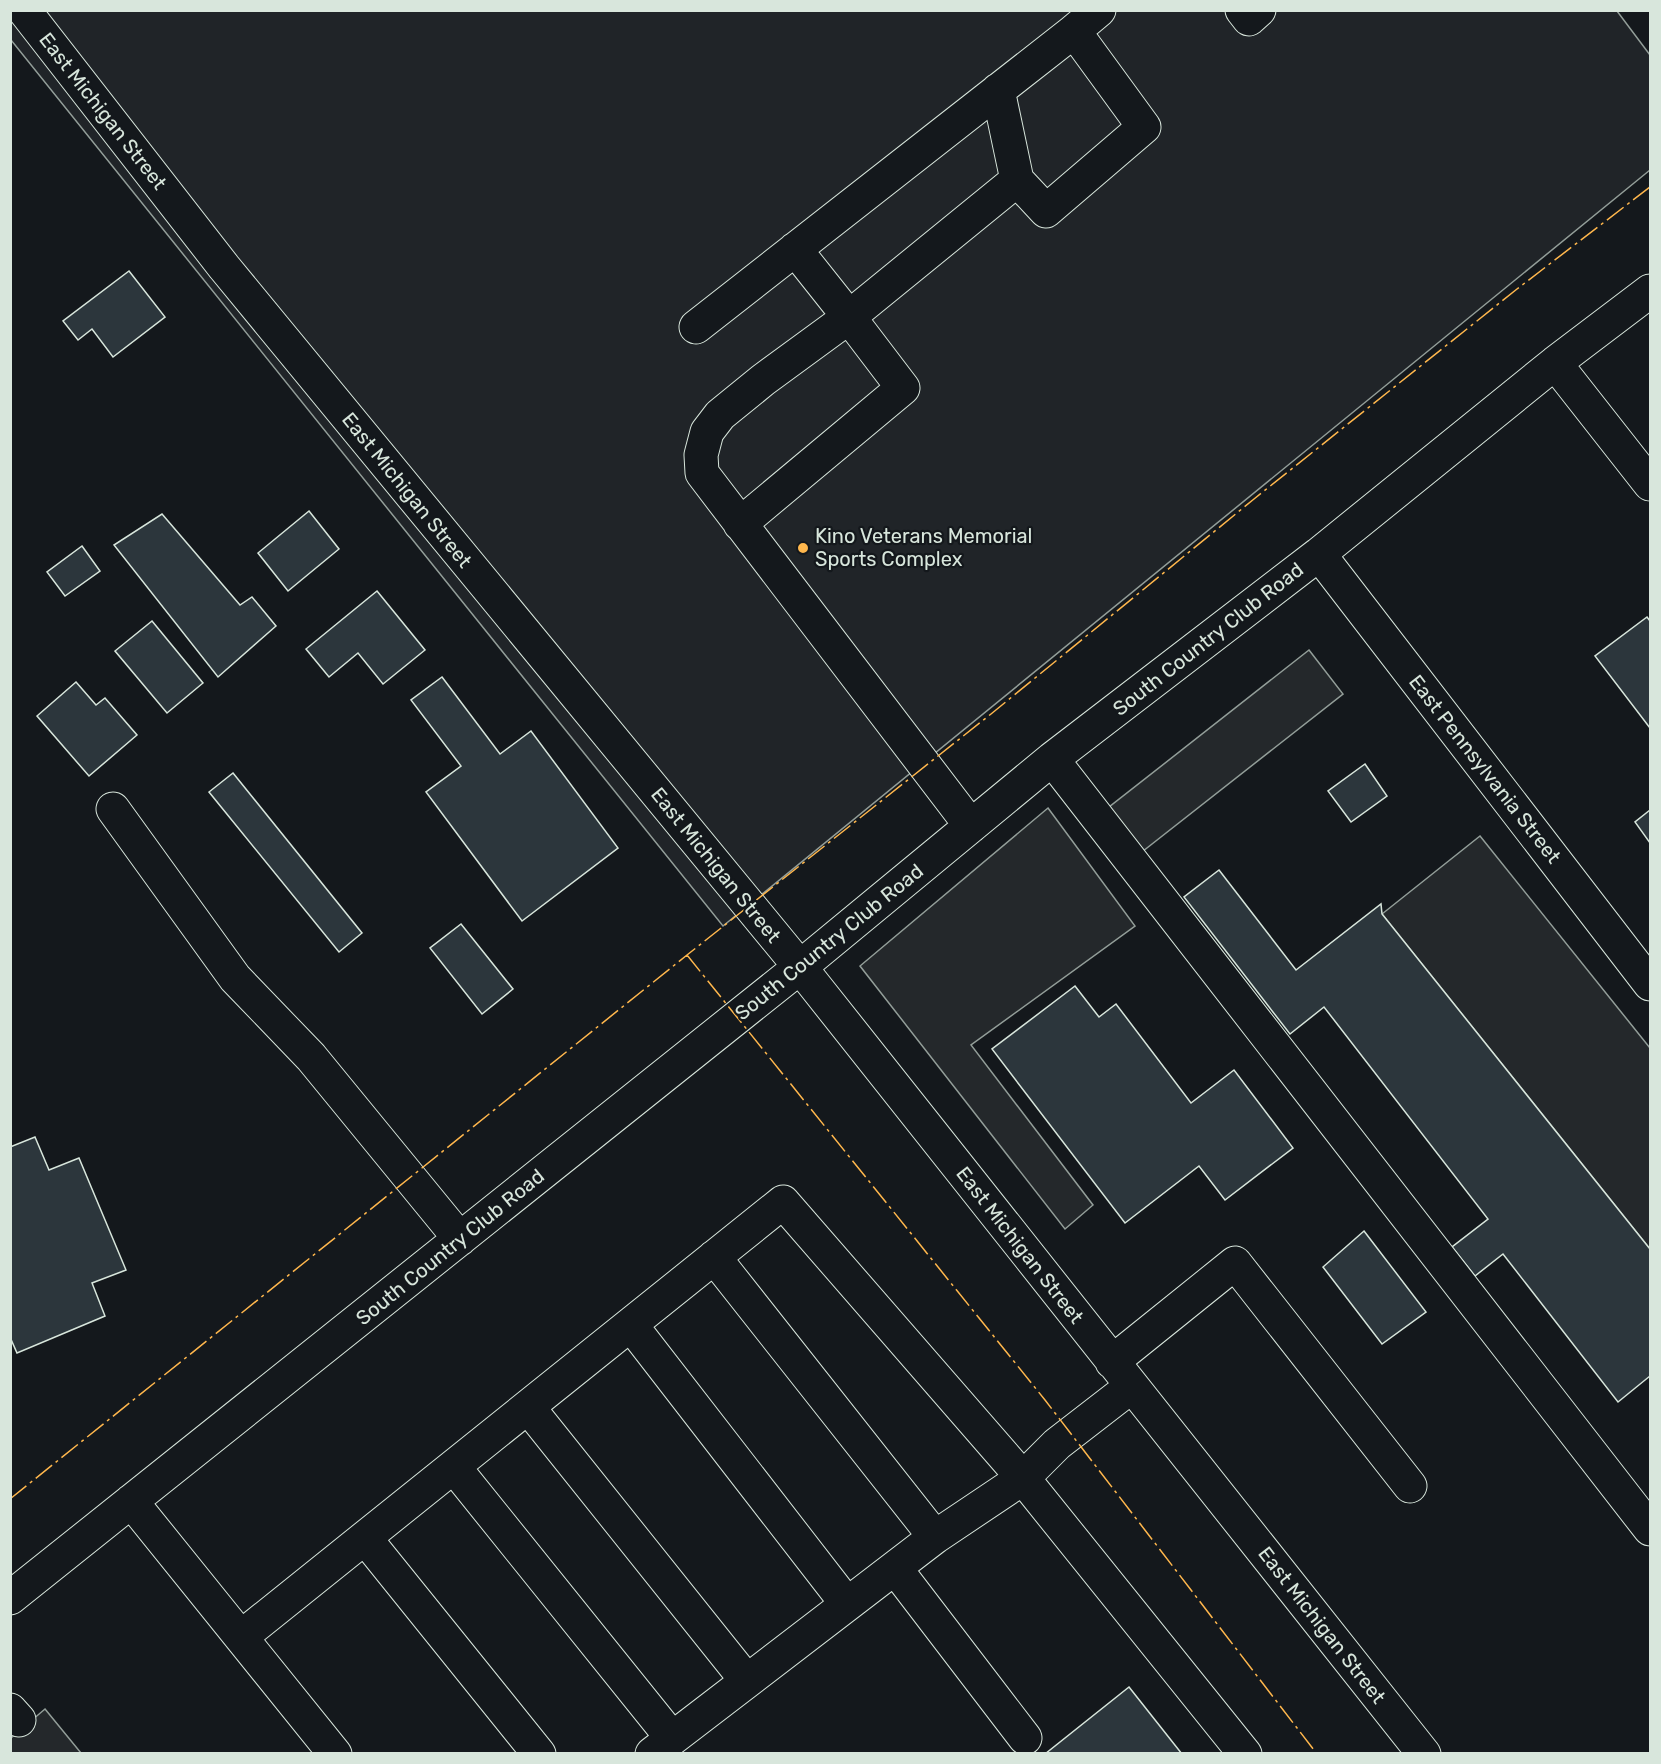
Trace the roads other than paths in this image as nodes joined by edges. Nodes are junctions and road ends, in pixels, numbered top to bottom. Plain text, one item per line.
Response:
1 (24, 10) edge
2 (1099, 10) edge
3 (1242, 10) edge
4 (1259, 10) edge
5 (1074, 31) junction
6 (998, 90) junction
7 (1017, 180) junction
8 (795, 249) junction
9 (1650, 291) edge
10 (849, 316) junction
11 (696, 327) dead end
12 (1555, 363) junction
13 (1650, 484) edge
14 (740, 524) junction
15 (1319, 554) junction
16 (1052, 759) junction
17 (113, 809) dead end
18 (971, 826) junction
19 (800, 967) junction
20 (1650, 984) edge
21 (460, 1239) junction
22 (714, 1257) junction
23 (631, 1325) junction
24 (1122, 1374) junction
25 (528, 1407) junction
26 (454, 1467) junction
27 (1023, 1478) junction
28 (1410, 1486) dead end
29 (131, 1501) junction
30 (1650, 1529) edge
31 (935, 1537) junction
32 (365, 1538) junction
33 (895, 1568) junction
34 (10, 1598) edge
35 (847, 1605) junction
36 (241, 1636) junction
37 (747, 1681) junction
38 (1025, 1738) dead end
39 (662, 1746) edge
40 (335, 1754) edge
41 (539, 1754) edge
42 (1245, 1754) edge
43 (1424, 1754) edge

1 - 19 street, East Michigan Street
2 - 5 street
3 - 4 street
5 - 6 street
5 - 7 street
6 - 7 street
6 - 8 street
7 - 10 street
8 - 10 street
8 - 11 street
9 - 12 street, South Country Club Road
10 - 14 street
10 - 14 street
12 - 13 street
12 - 15 street, South Country Club Road
14 - 18 street
15 - 16 street, South Country Club Road
15 - 20 street, East Pennsylvania Street
16 - 18 street, South Country Club Road
16 - 30 street
17 - 21 street
18 - 19 street, South Country Club Road
19 - 21 street, South Country Club Road
19 - 24 street, East Michigan Street
21 - 29 street, South Country Club Road
22 - 23 street
22 - 27 street
22 - 31 street
23 - 25 street
23 - 35 street
24 - 27 street
24 - 28 street
24 - 43 street, East Michigan Street
25 - 26 street
25 - 37 street
26 - 32 street
26 - 39 street
27 - 31 street
27 - 42 street
29 - 34 street, South Country Club Road
29 - 36 street
31 - 33 street
32 - 36 street
32 - 41 street
33 - 35 street
33 - 38 street
35 - 37 street
36 - 40 street
37 - 39 street

